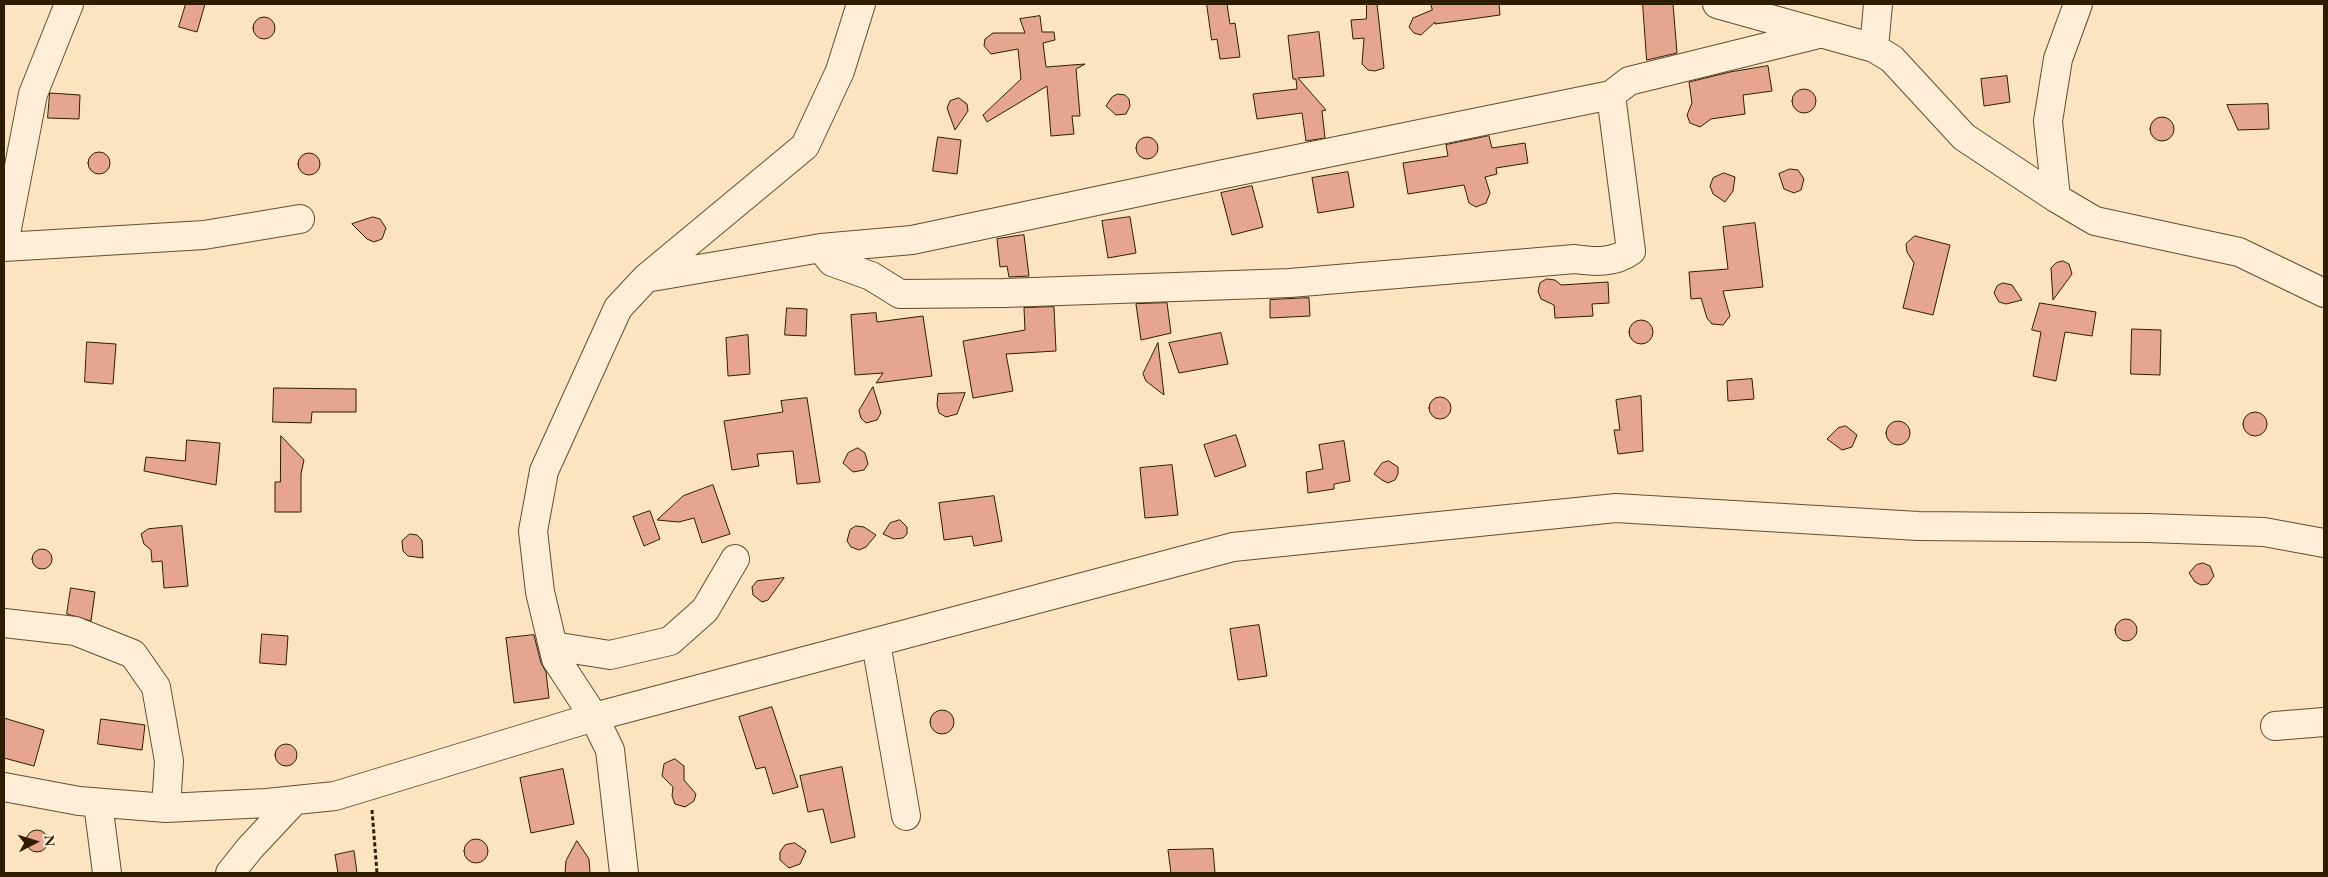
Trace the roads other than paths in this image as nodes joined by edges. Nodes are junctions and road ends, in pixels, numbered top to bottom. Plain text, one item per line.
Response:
1 (69, 4) edge
2 (861, 4) edge
3 (1717, 4) edge
4 (1878, 4) edge
5 (2078, 4) edge
6 (1819, 34) junction
7 (1874, 48) junction
8 (1611, 95) junction
9 (2056, 198) junction
10 (300, 219) dead end
11 (4, 245) edge
12 (821, 248) junction
13 (646, 278) junction
14 (2324, 293) edge
15 (2324, 543) edge
16 (734, 559) dead end
17 (4, 623) edge
18 (876, 643) junction
19 (553, 646) junction
20 (594, 717) junction
21 (2324, 722) edge
22 (2275, 726) dead end
23 (4, 787) edge
24 (295, 800) junction
25 (98, 803) junction
26 (166, 808) junction
27 (906, 816) dead end
28 (107, 873) edge
29 (230, 873) edge
30 (624, 873) edge

1 - 11 street
2 - 13 street
3 - 6 street
4 - 7 street
5 - 9 street
6 - 7 street
6 - 8 street
7 - 9 street
8 - 12 street
8 - 12 street
9 - 14 street
10 - 11 street
12 - 13 street
13 - 19 street
15 - 18 street
16 - 19 street
17 - 26 street
18 - 20 street
18 - 27 street
19 - 20 street
20 - 24 street
20 - 30 street
21 - 22 street
23 - 25 street
24 - 26 street
24 - 29 street
25 - 26 street
25 - 28 street

